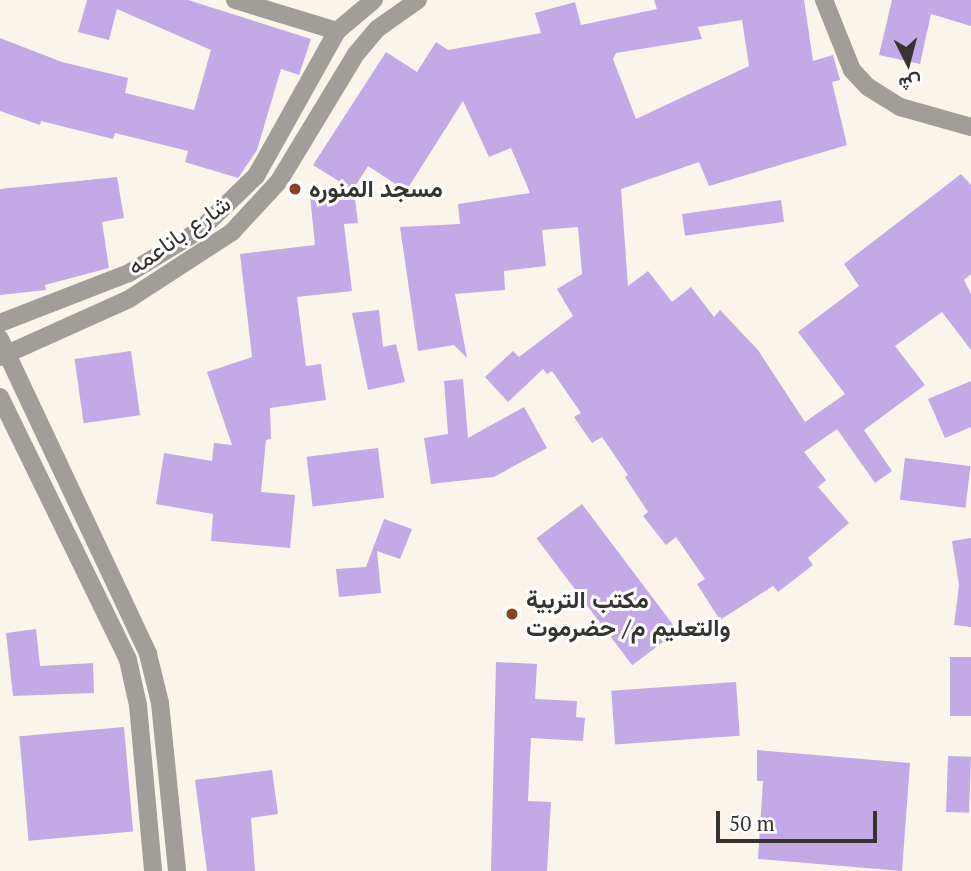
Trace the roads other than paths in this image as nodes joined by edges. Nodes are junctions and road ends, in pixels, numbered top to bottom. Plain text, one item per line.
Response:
1 (235, 0) edge
2 (374, 0) edge
3 (418, 0) edge
4 (824, 0) edge
5 (337, 31) junction
6 (971, 127) edge
7 (0, 323) edge
8 (2, 350) edge
9 (0, 397) edge
10 (87, 519) junction
11 (66, 529) junction
12 (153, 871) edge
13 (177, 871) edge

1 - 5 street
2 - 5 street, شارع باناعمه
3 - 8 street, شارع باناعمه
4 - 6 street
5 - 7 street, شارع باناعمه
8 - 10 street
9 - 11 street
10 - 11 street
10 - 13 street
11 - 12 street

